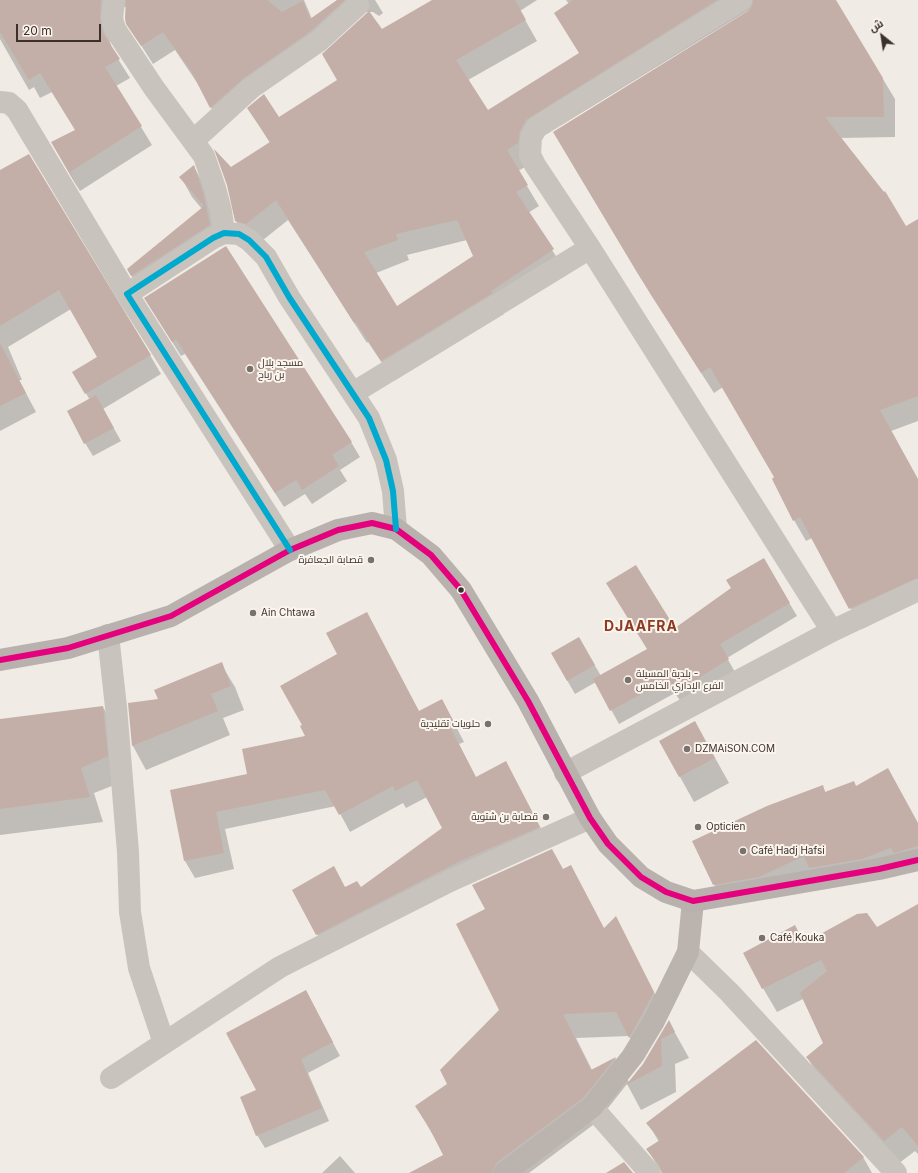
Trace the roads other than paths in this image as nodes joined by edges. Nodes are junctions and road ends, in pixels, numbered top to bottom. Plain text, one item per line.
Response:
1 (114, 0) edge
2 (741, 0) edge
3 (358, 5) dead end
4 (0, 102) edge
5 (194, 140) junction
6 (224, 232) junction
7 (590, 248) junction
8 (127, 294) junction
9 (353, 393) junction
10 (396, 529) junction
11 (290, 550) junction
12 (918, 590) edge
13 (832, 631) junction
14 (108, 635) junction
15 (0, 660) edge
16 (565, 773) junction
17 (590, 818) junction
18 (918, 860) edge
19 (693, 901) junction
20 (688, 952) junction
21 (164, 1043) junction
22 (111, 1078) dead end
23 (592, 1107) junction
24 (504, 1173) edge
25 (650, 1173) edge
26 (896, 1173) edge

1 - 5 street
2 - 7 street
3 - 5 street
4 - 8 street
5 - 6 street
6 - 8 street
6 - 9 street
7 - 9 street
7 - 13 street
8 - 11 street
9 - 10 street
10 - 11 main road
10 - 16 main road
11 - 14 main road
12 - 13 street
13 - 16 street
14 - 15 main road
14 - 21 street
16 - 17 main road
17 - 19 main road
17 - 21 street
18 - 19 main road
19 - 20 street
20 - 23 street
20 - 26 street
21 - 22 street
23 - 24 street
23 - 25 street

